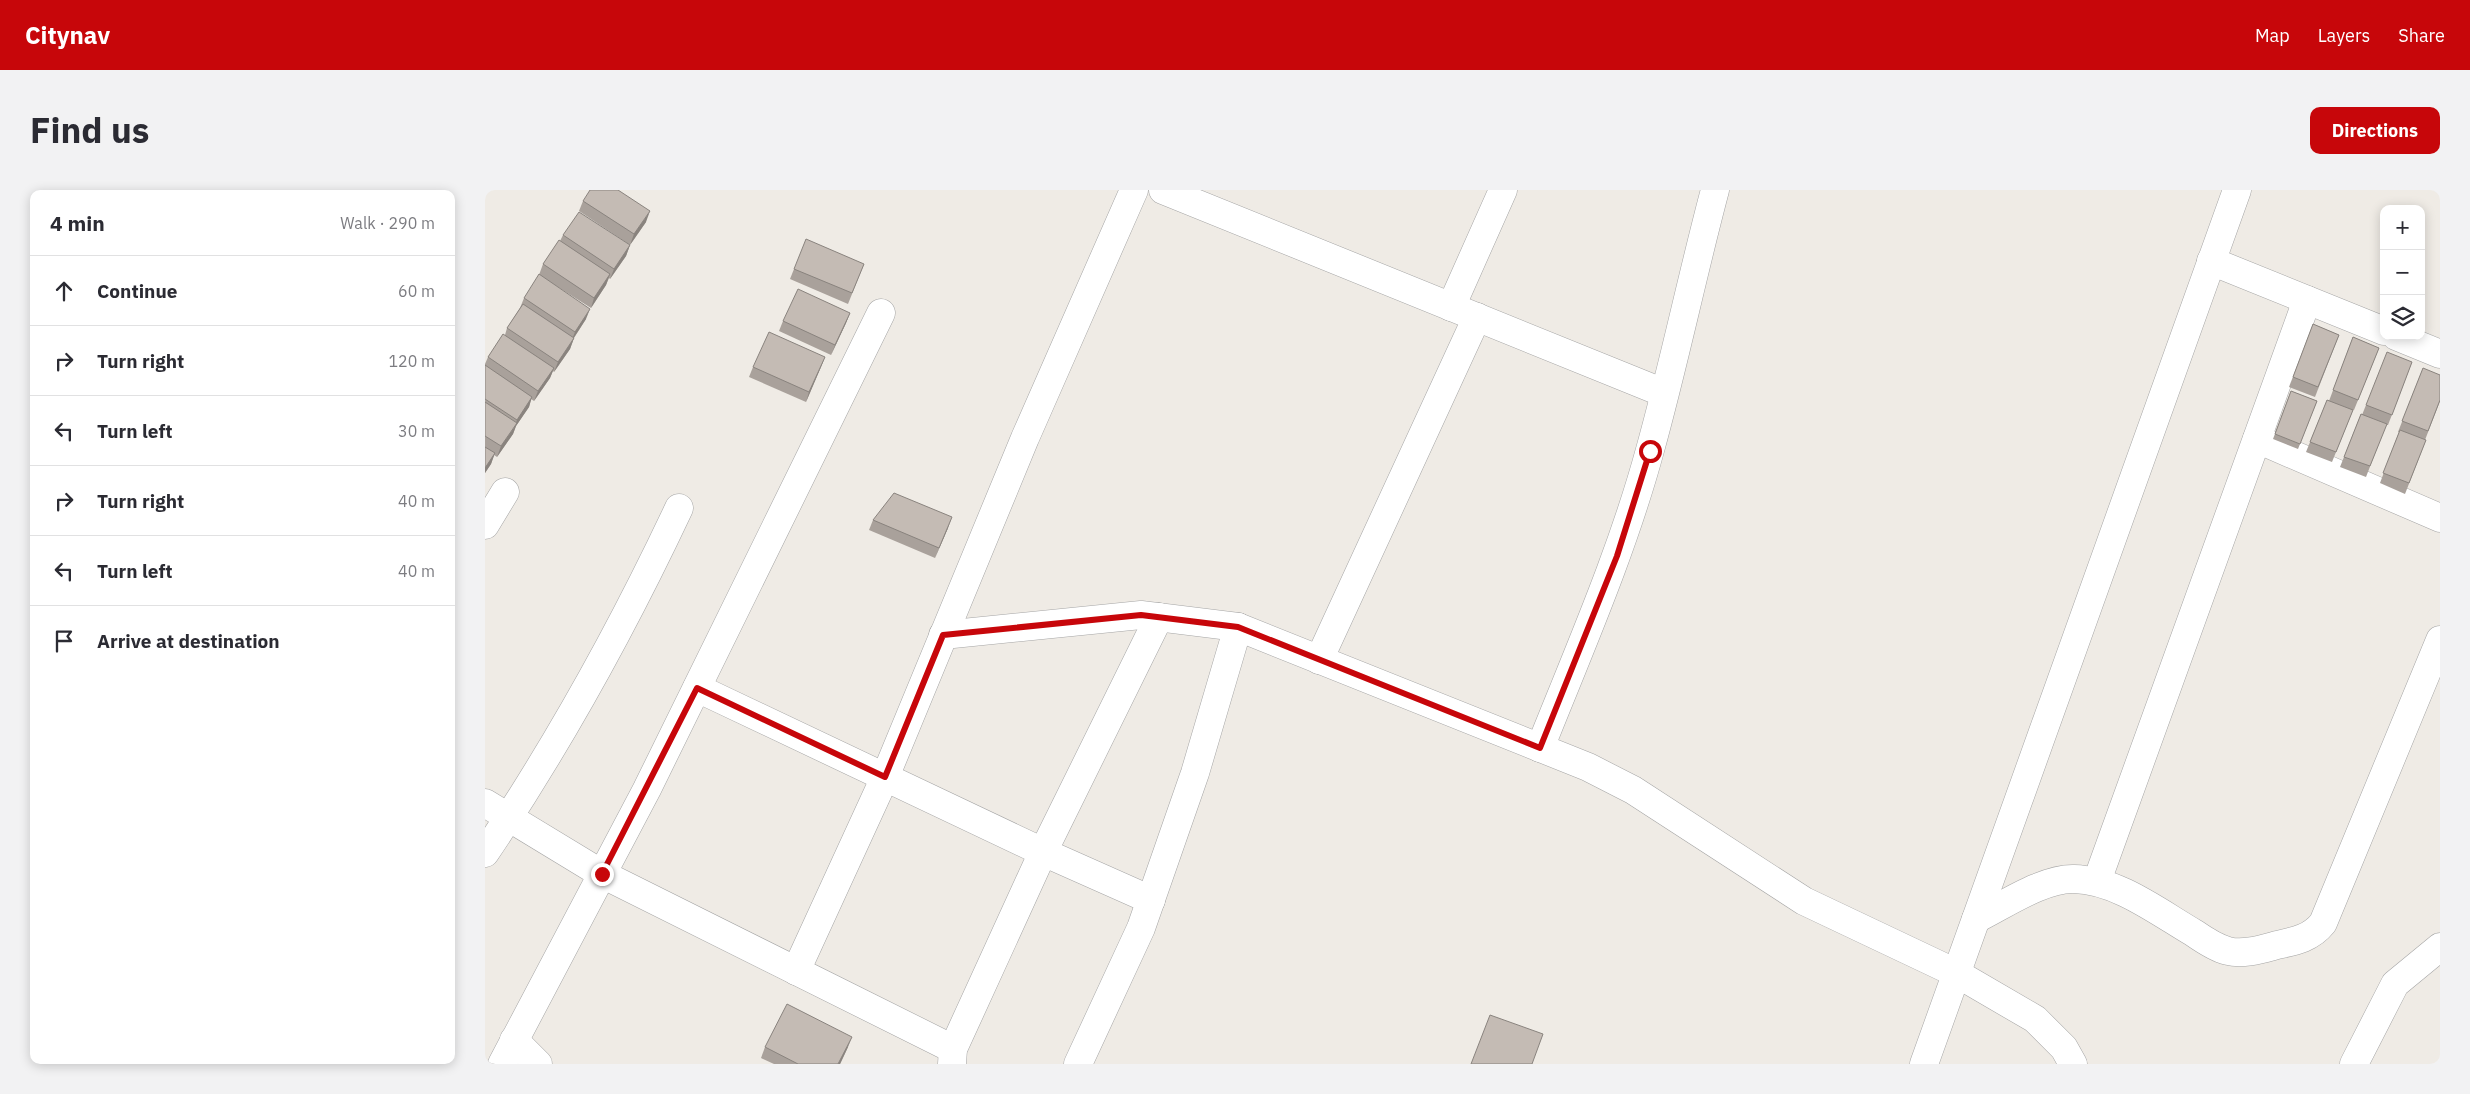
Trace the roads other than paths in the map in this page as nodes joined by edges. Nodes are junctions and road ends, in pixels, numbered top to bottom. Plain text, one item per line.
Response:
1 (1134, 190) edge
2 (1163, 190) edge
3 (1503, 190) edge
4 (1715, 190) edge
5 (2237, 190) edge
6 (2211, 261) junction
7 (2307, 300) junction
8 (1451, 307) junction
9 (881, 313) dead end
10 (1477, 317) junction
11 (2380, 329) edge
12 (2406, 340) edge
13 (2440, 354) edge
14 (1664, 393) junction
15 (2257, 439) junction
16 (505, 492) dead end
17 (679, 508) dead end
18 (2440, 518) edge
19 (485, 525) edge
20 (1159, 617) junction
21 (1238, 627) junction
22 (943, 635) junction
23 (2440, 640) edge
24 (1319, 660) junction
25 (2435, 667) edge
26 (697, 688) junction
27 (1540, 748) junction
28 (885, 777) junction
29 (485, 803) edge
30 (509, 818) junction
31 (1043, 852) junction
32 (485, 853) edge
33 (602, 874) junction
34 (2097, 881) junction
35 (1151, 900) junction
36 (1976, 920) junction
37 (2440, 948) edge
38 (796, 971) junction
39 (1956, 973) junction
40 (514, 1040) junction
41 (952, 1057) edge
42 (502, 1064) edge
43 (538, 1064) edge
44 (1078, 1064) edge
45 (1924, 1064) edge
46 (2073, 1064) edge
47 (2354, 1064) edge

1 - 22 street
2 - 8 street
3 - 8 street
4 - 14 street
5 - 6 street
6 - 7 street
6 - 36 street
7 - 11 street
7 - 15 street
8 - 10 street
9 - 26 street
10 - 14 street
10 - 24 street
12 - 13 street
14 - 27 street
15 - 18 street
15 - 34 street
16 - 19 street
17 - 30 street
20 - 21 street
20 - 22 street
20 - 31 street
21 - 24 street
21 - 35 street
22 - 28 street
23 - 25 street
24 - 27 street
25 - 34 street
26 - 28 street
26 - 33 street
27 - 39 street
28 - 31 street
28 - 38 street
29 - 30 street
30 - 32 street
30 - 33 street
31 - 35 street
31 - 41 street
33 - 38 street
33 - 40 street
34 - 36 street
35 - 44 street
36 - 39 street
37 - 47 street
38 - 41 street
39 - 45 street
39 - 46 street
40 - 42 street
40 - 43 street

